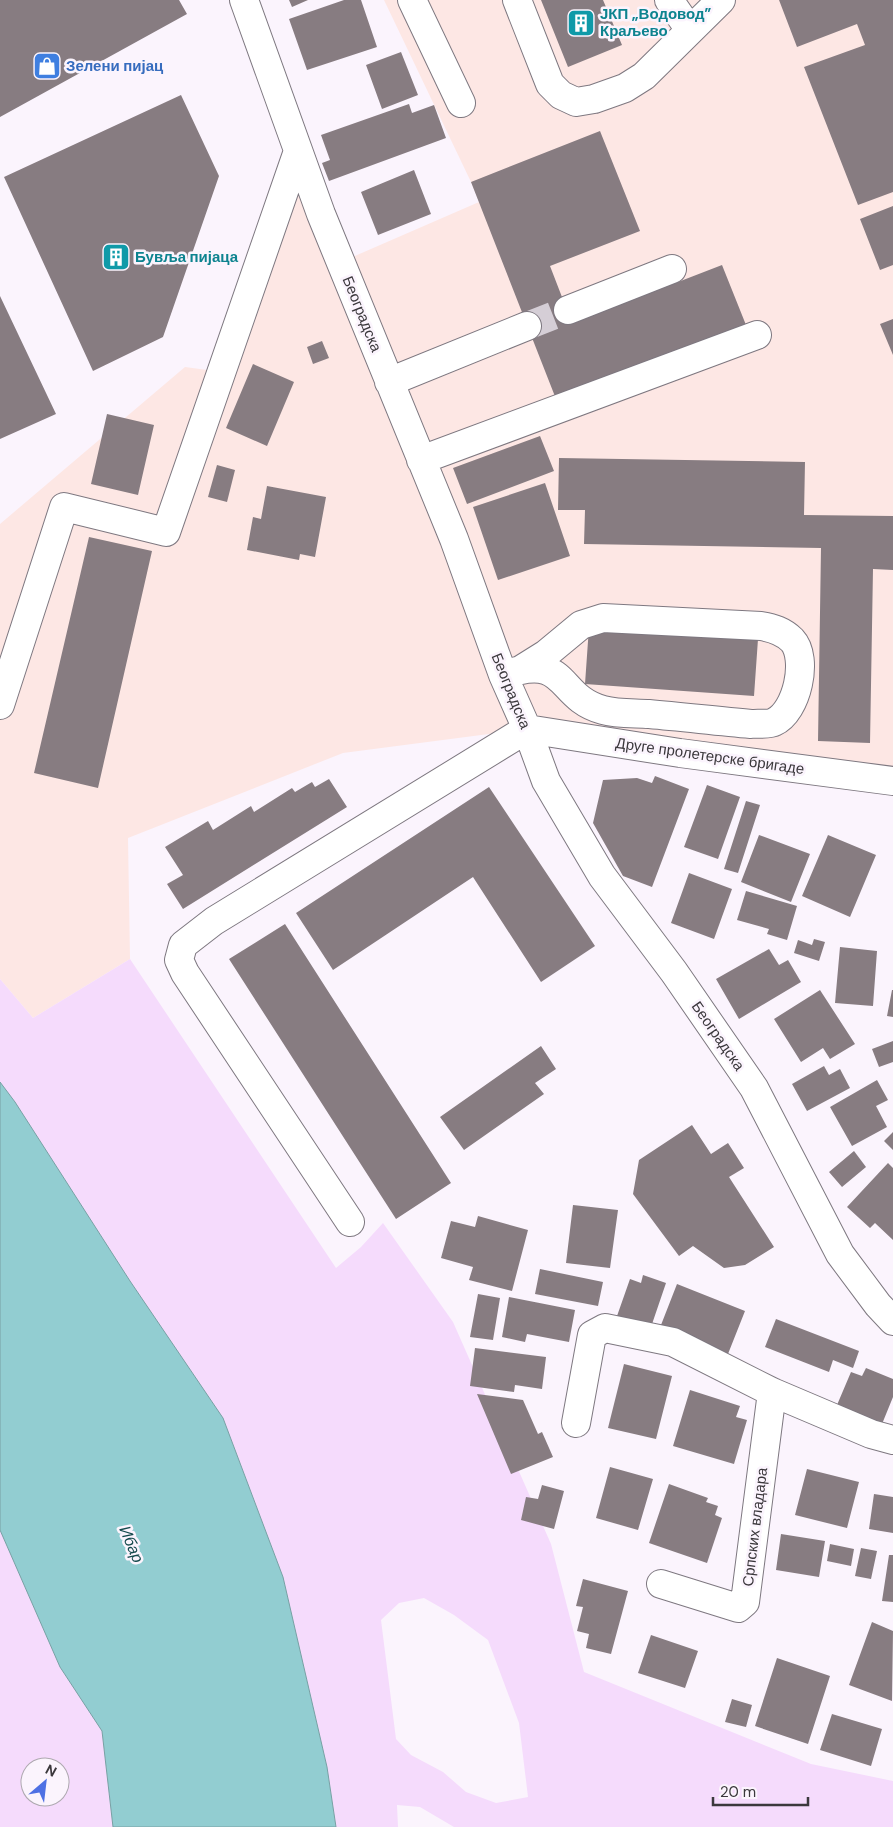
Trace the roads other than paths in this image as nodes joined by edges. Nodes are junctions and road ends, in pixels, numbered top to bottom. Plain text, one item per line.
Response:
1 (244, 0) edge
2 (412, 0) edge
3 (517, 0) edge
4 (669, 0) edge
5 (721, 0) edge
6 (690, 30) junction
7 (461, 103) dead end
8 (298, 151) junction
9 (672, 269) dead end
10 (568, 310) tunnel mouth
11 (528, 326) tunnel mouth
12 (757, 335) dead end
13 (389, 382) junction
14 (421, 460) junction
15 (513, 672) junction
16 (0, 705) edge
17 (526, 729) junction
18 (893, 780) edge
19 (350, 1222) dead end
20 (893, 1321) edge
21 (772, 1392) junction
22 (576, 1423) dead end
23 (893, 1440) edge
24 (661, 1584) dead end

1 - 8 street, Београдска
2 - 7 street
3 - 6 street
4 - 6 street
5 - 6 street
8 - 13 street, Београдска
8 - 16 street
9 - 10 street
11 - 13 street
12 - 14 street
13 - 14 street, Београдска
14 - 15 street, Београдска
15 - 15 street
15 - 17 street, Београдска
17 - 18 street, Друге пролетерске бригаде
17 - 19 street
17 - 20 street, Београдска
21 - 22 street
21 - 23 street
21 - 24 street, Српских владара

